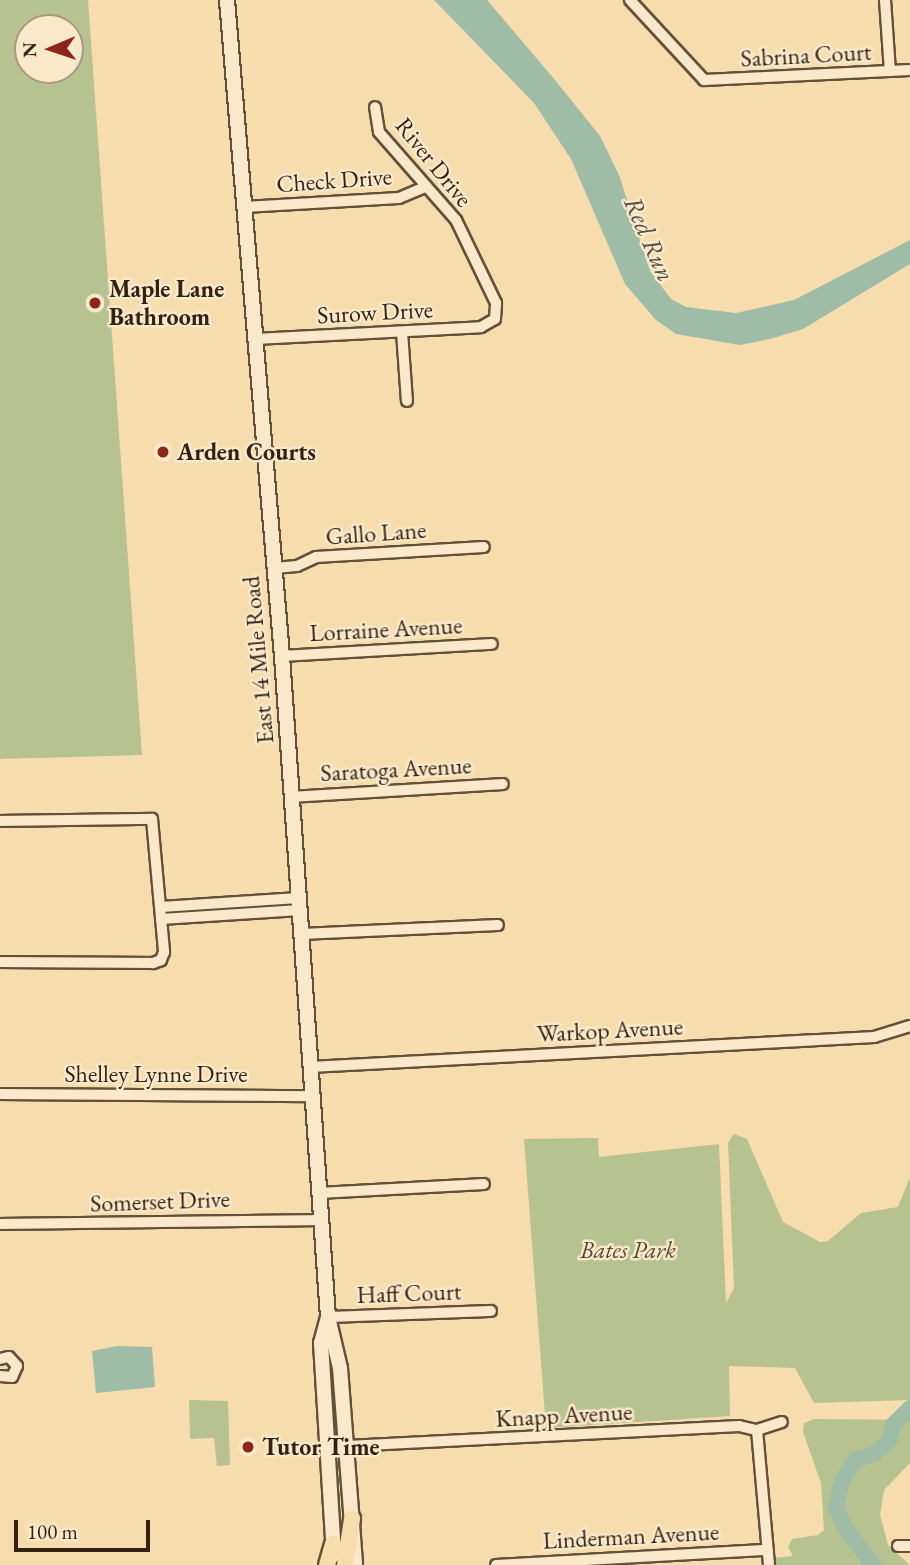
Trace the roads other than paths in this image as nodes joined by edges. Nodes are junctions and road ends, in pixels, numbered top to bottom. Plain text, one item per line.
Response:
1 (227, 0) edge
2 (630, 0) edge
3 (885, 0) edge
4 (910, 69) edge
5 (890, 71) junction
6 (375, 107) dead end
7 (425, 187) junction
8 (244, 207) junction
9 (495, 319) joint
10 (402, 332) junction
11 (255, 339) junction
12 (407, 401) dead end
13 (484, 547) dead end
14 (274, 568) junction
15 (492, 644) dead end
16 (282, 656) junction
17 (503, 784) dead end
18 (291, 797) junction
19 (0, 821) edge
20 (299, 904) junction
21 (161, 907) junction
22 (162, 919) junction
23 (498, 925) dead end
24 (301, 934) junction
25 (0, 962) edge
26 (910, 1026) edge
27 (310, 1067) junction
28 (0, 1094) edge
29 (312, 1096) junction
30 (484, 1184) dead end
31 (319, 1193) junction
32 (321, 1220) junction
33 (0, 1224) edge
34 (491, 1311) dead end
35 (328, 1317) junction
36 (0, 1359) edge
37 (0, 1376) edge
38 (782, 1422) dead end
39 (757, 1430) junction
40 (347, 1446) junction
41 (352, 1519) junction
42 (333, 1544) junction
43 (898, 1546) dead end
44 (910, 1546) edge
45 (768, 1550) junction
46 (327, 1565) edge
47 (335, 1565) edge
48 (345, 1565) edge
49 (355, 1565) edge
50 (496, 1565) edge
51 (769, 1565) edge

1 - 8 main road, East 14 Mile Road
2 - 5 street, Sabrina Court
3 - 5 street
4 - 5 street, Sabrina Court
6 - 7 street, River Drive
7 - 8 street, Check Drive
7 - 9 street, River Drive
8 - 11 main road, East 14 Mile Road
9 - 10 street, Surow Drive
10 - 11 street, Surow Drive
10 - 12 street
11 - 14 main road, East 14 Mile Road
13 - 14 street, Gallo Lane
14 - 16 main road, East 14 Mile Road
15 - 16 street, Lorraine Avenue
16 - 18 main road, East 14 Mile Road
17 - 18 street, Saratoga Avenue
18 - 20 main road, East 14 Mile Road
19 - 21 street
20 - 21 street
20 - 22 street
20 - 24 main road, East 14 Mile Road
21 - 22 street
22 - 25 street
23 - 24 street
24 - 27 main road, East 14 Mile Road
26 - 27 street, Warkop Avenue
27 - 29 main road, East 14 Mile Road
28 - 29 street, Shelley Lynne Drive
29 - 31 main road, East 14 Mile Road
30 - 31 street
31 - 32 main road, East 14 Mile Road
32 - 33 street, Somerset Drive
32 - 35 main road, East 14 Mile Road
34 - 35 street, Haff Court
35 - 40 main road, East 14 Mile Road
35 - 42 main road, East 14 Mile Road
36 - 37 street
38 - 39 street, Knapp Avenue
39 - 40 street, Knapp Avenue
39 - 45 street
40 - 41 main road, East 14 Mile Road
41 - 48 main road
41 - 49 main road, East 14 Mile Road
42 - 46 main road
42 - 47 main road, East 14 Mile Road
43 - 44 street
45 - 50 street, Linderman Avenue
45 - 51 street

